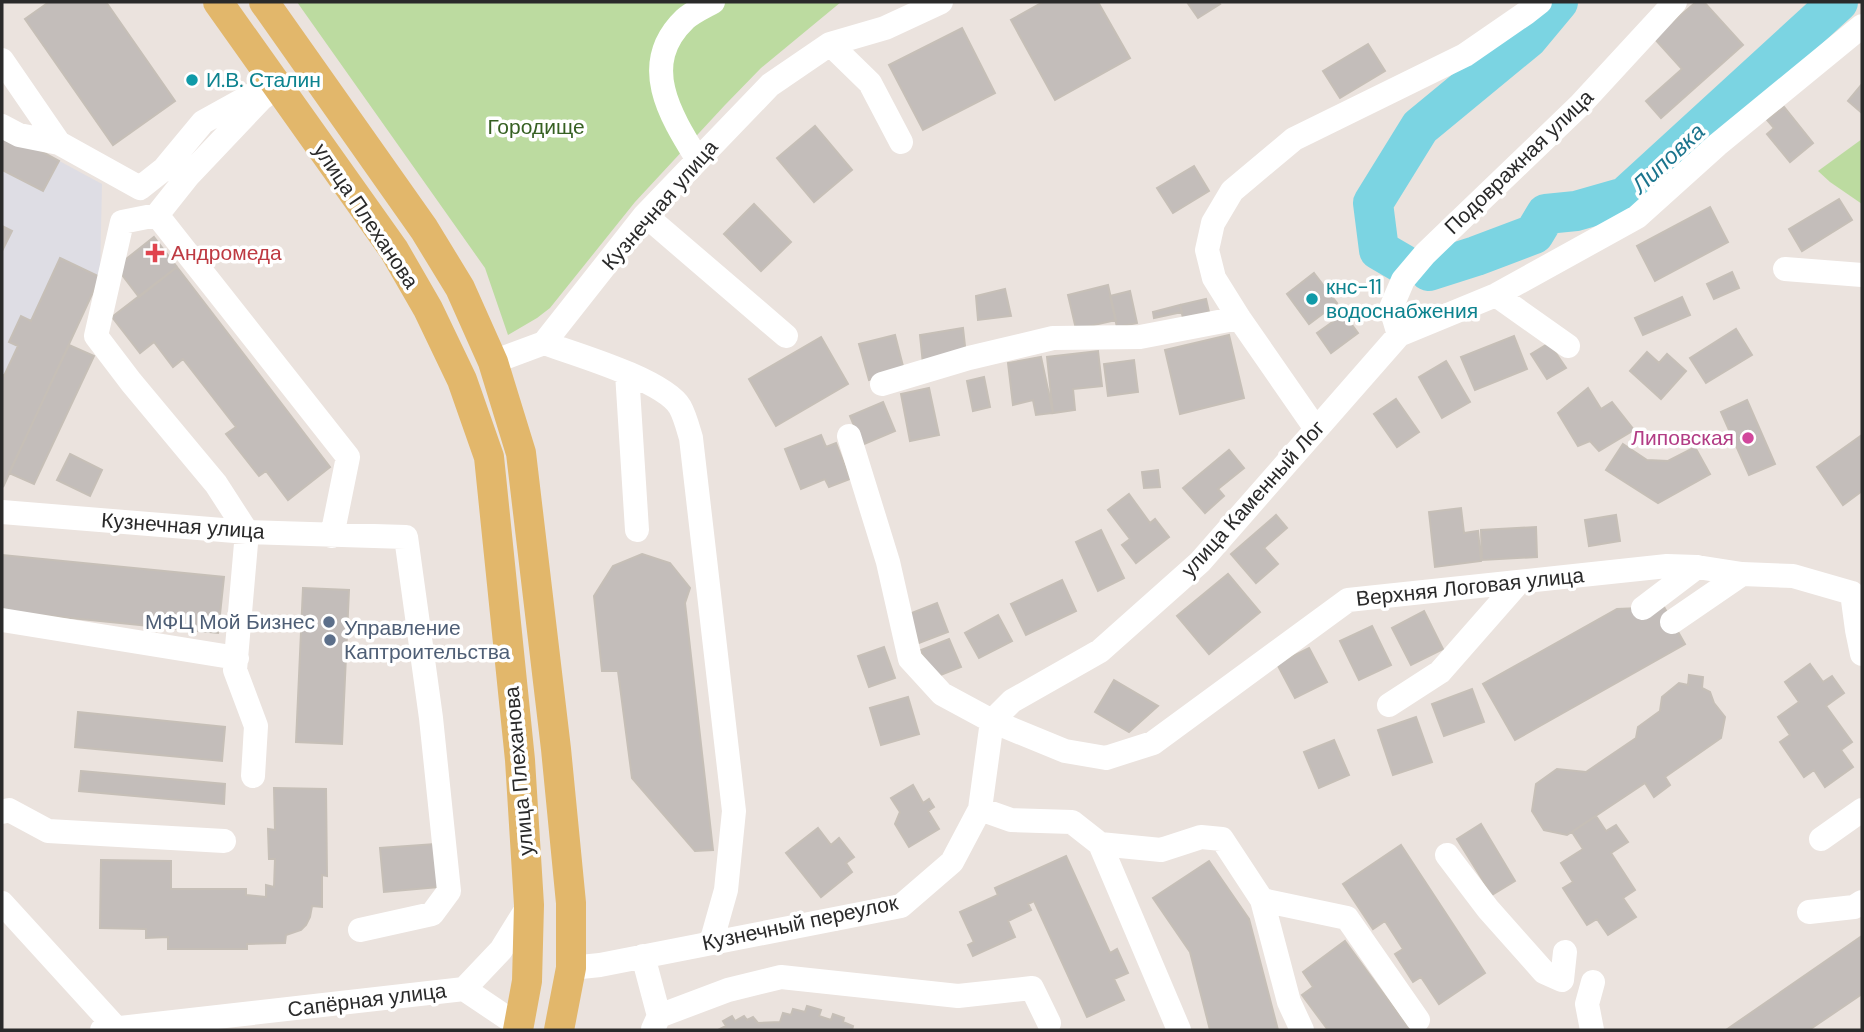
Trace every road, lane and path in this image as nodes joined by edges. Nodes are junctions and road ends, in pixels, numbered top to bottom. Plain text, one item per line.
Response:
1 (218, 2) edge
2 (264, 2) edge
3 (713, 2) edge
4 (941, 2) edge
5 (1540, 2) edge
6 (1675, 2) edge
7 (1862, 26) edge
8 (830, 44) junction
9 (2, 60) edge
10 (277, 87) junction
11 (2, 126) edge
12 (901, 142) dead end
13 (59, 144) junction
14 (698, 160) junction
15 (157, 215) junction
16 (645, 215) junction
17 (1785, 269) dead end
18 (1862, 275) edge
19 (1496, 295) junction
20 (1239, 318) junction
21 (1399, 335) junction
22 (786, 336) dead end
23 (544, 343) junction
24 (1568, 346) dead end
25 (493, 362) junction
26 (627, 373) junction
27 (882, 384) dead end
28 (1316, 429) junction
29 (849, 436) dead end
30 (2, 512) edge
31 (637, 530) dead end
32 (247, 532) junction
33 (332, 536) junction
34 (1697, 568) junction
35 (1742, 574) junction
36 (1519, 582) junction
37 (1857, 597) edge
38 (1643, 608) dead end
39 (2, 620) edge
40 (1672, 622) dead end
41 (1862, 654) edge
42 (237, 658) junction
43 (1389, 705) dead end
44 (992, 722) junction
45 (253, 776) dead end
46 (4, 804) edge
47 (980, 809) junction
48 (1862, 810) edge
49 (1821, 839) dead end
50 (224, 841) dead end
51 (1101, 844) junction
52 (1447, 855) dead end
53 (1262, 900) junction
54 (1862, 902) edge
55 (2, 903) edge
56 (529, 905) junction
57 (1809, 912) dead end
58 (360, 930) dead end
59 (711, 943) junction
60 (1565, 952) dead end
61 (643, 956) junction
62 (571, 968) junction
63 (1593, 982) dead end
64 (464, 989) junction
65 (1418, 1020) dead end
66 (655, 1023) edge
67 (1049, 1023) dead end
68 (1586, 1027) edge
69 (519, 1028) edge
70 (109, 1030) edge
71 (559, 1030) edge
72 (1179, 1030) edge
73 (1302, 1030) edge

1 - 10 main road, улица Плеханова
2 - 25 main road, улица Плеханова
3 - 14 street
4 - 8 street, Кузнечная улица
5 - 20 street
6 - 21 street, Подовражная улица
7 - 19 street
8 - 12 street
8 - 14 street, Кузнечная улица
9 - 13 street
10 - 13 street
10 - 15 street
10 - 56 main road, улица Плеханова
11 - 13 street
14 - 16 street, Кузнечная улица
15 - 32 street
15 - 33 street
16 - 22 street
16 - 23 street, Кузнечная улица
17 - 18 street
19 - 21 street
19 - 24 street
20 - 27 street
20 - 28 street
21 - 28 street, улица Каменный Лог
23 - 25 street
23 - 26 street
25 - 62 main road, улица Плеханова
26 - 31 street
26 - 59 street
28 - 44 street, улица Каменный Лог
29 - 44 street, Верхняя Логовая улица
30 - 32 street, Кузнечная улица
32 - 33 street, Кузнечная улица
32 - 42 street
33 - 58 street, Кузнечная улица
34 - 35 street, Верхняя Логовая улица
34 - 36 street, Верхняя Логовая улица
34 - 38 street
35 - 37 street, Верхняя Логовая улица
35 - 40 street
36 - 43 street
36 - 44 street, Верхняя Логовая улица
37 - 41 street
39 - 42 street
42 - 45 street
44 - 47 street, Кузнечный переулок
46 - 50 street
47 - 51 street
47 - 59 street, Кузнечный переулок
48 - 49 street
51 - 53 street
51 - 72 street
52 - 60 street
53 - 65 street
53 - 73 street
54 - 57 street
55 - 70 street
56 - 64 street, Сапёрная улица
56 - 69 main road, улица Плеханова
59 - 61 street, Кузнечный переулок
61 - 62 street, Кузнечный переулок
61 - 66 street
62 - 71 main road, улица Плеханова
63 - 68 street
64 - 69 street, Сапёрная улица
64 - 70 street, Сапёрная улица
66 - 67 street

